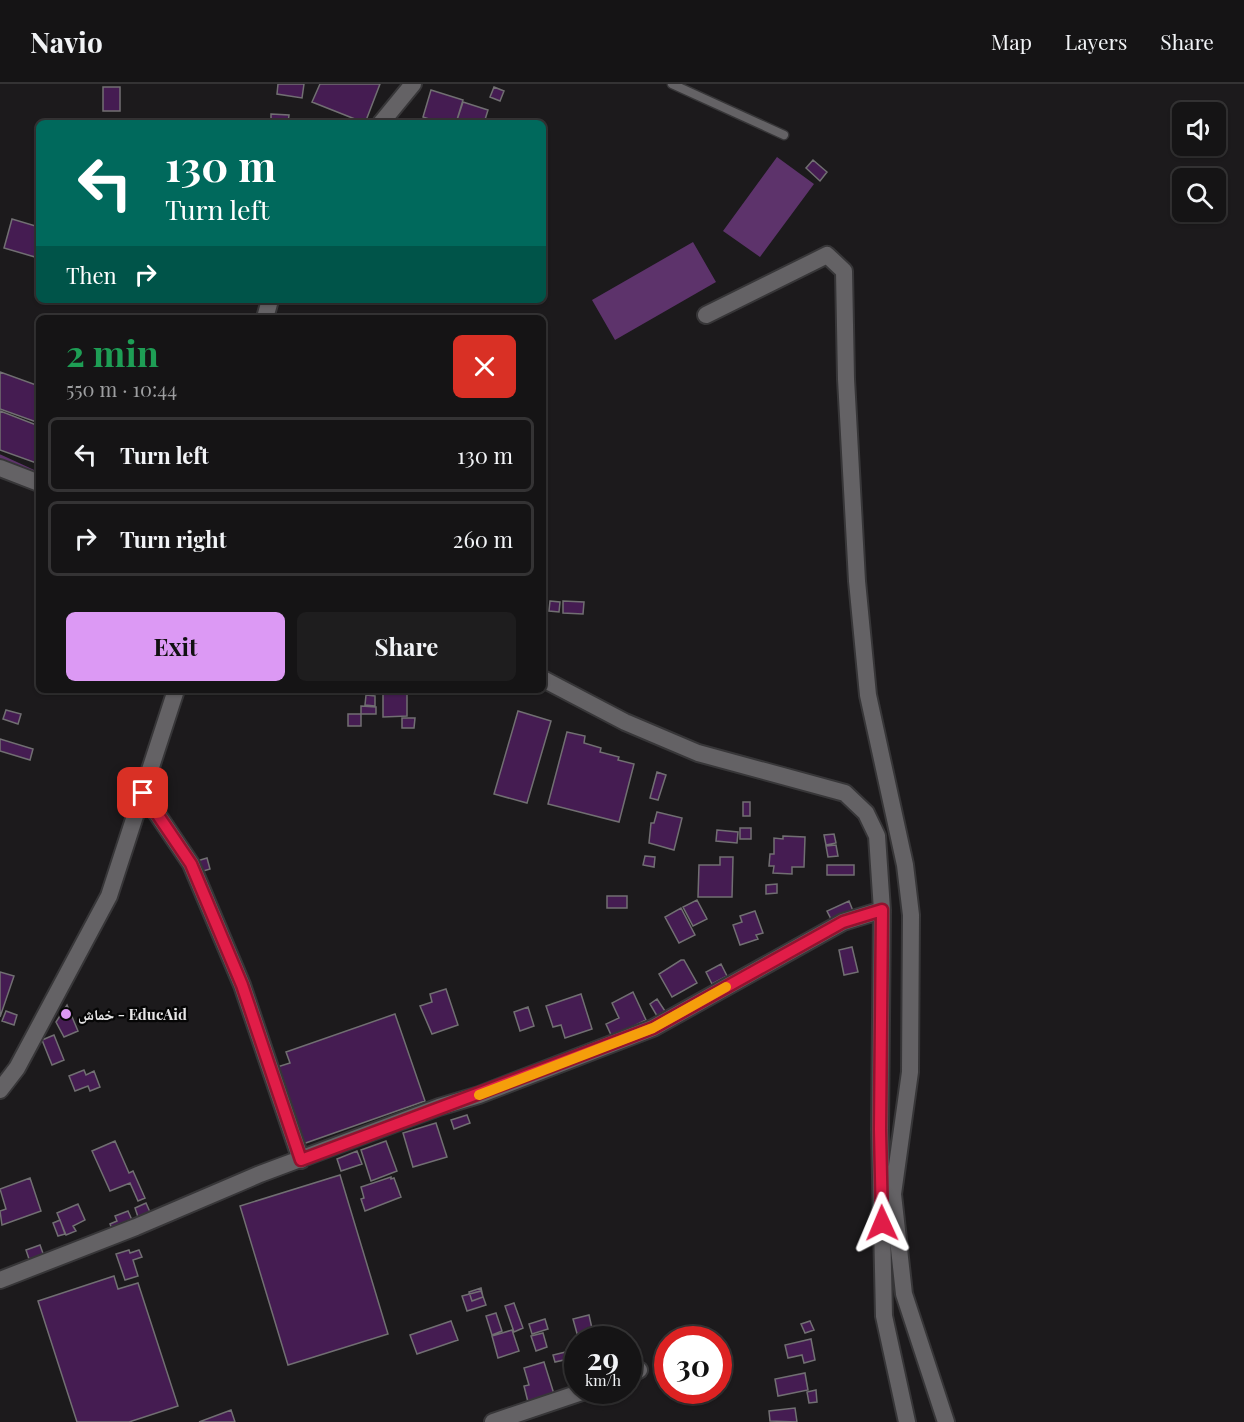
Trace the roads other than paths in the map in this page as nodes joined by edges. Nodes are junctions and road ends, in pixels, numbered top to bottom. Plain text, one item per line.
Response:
1 (413, 84) edge
2 (672, 84) edge
3 (383, 120) edge
4 (784, 135) dead end
5 (706, 315) dead end
6 (0, 468) edge
7 (36, 482) edge
8 (546, 681) edge
9 (175, 693) edge
10 (143, 793) junction
11 (882, 910) junction
12 (0, 1090) edge
13 (301, 1160) junction
14 (0, 1280) edge
15 (564, 1398) edge
16 (494, 1422) edge
17 (907, 1422) edge
18 (946, 1422) edge

1 - 3 street
2 - 4 lane
5 - 18 street
6 - 7 street
8 - 11 street
9 - 10 street
10 - 12 street
10 - 13 street
11 - 13 street
11 - 17 street
13 - 14 street
15 - 16 street

